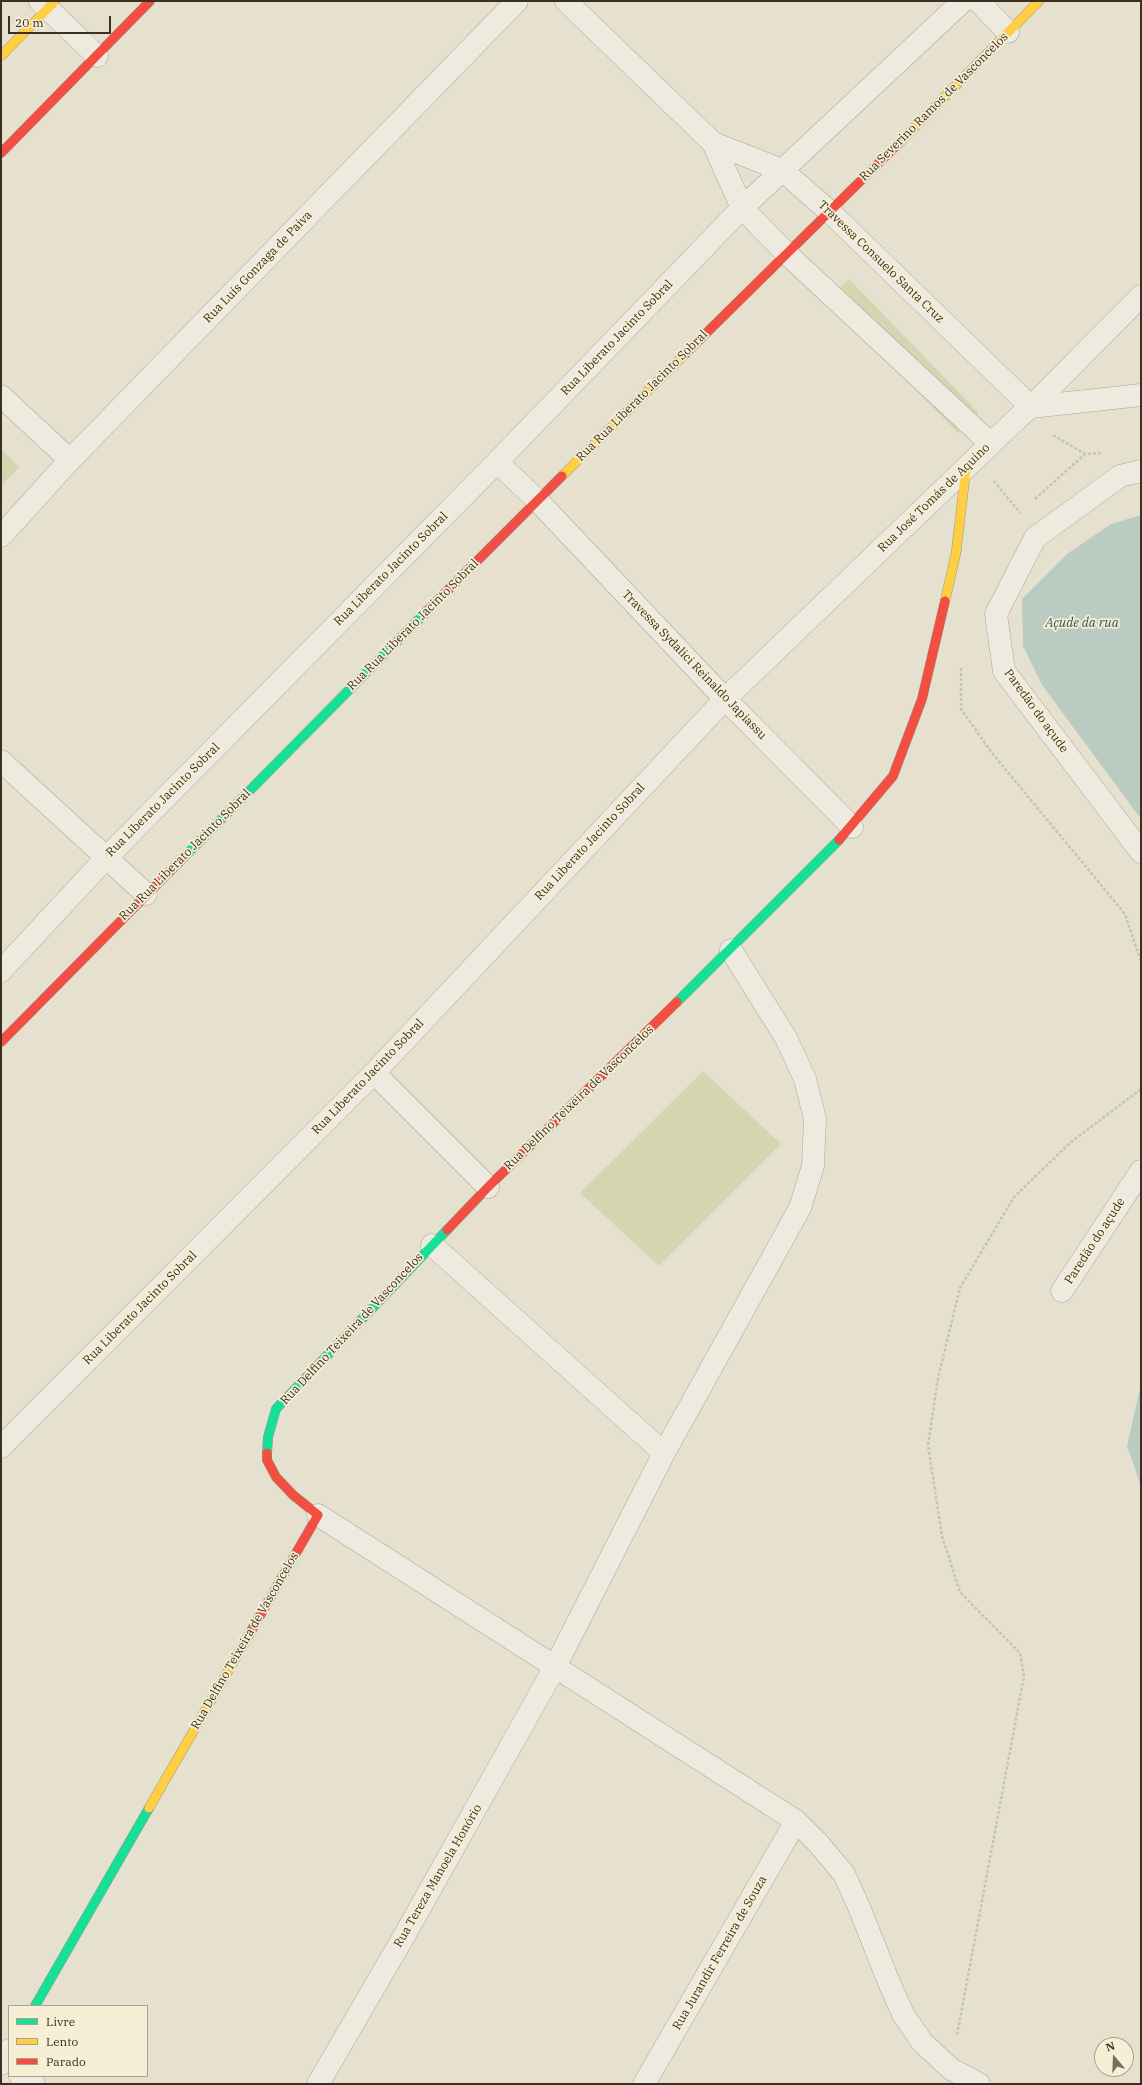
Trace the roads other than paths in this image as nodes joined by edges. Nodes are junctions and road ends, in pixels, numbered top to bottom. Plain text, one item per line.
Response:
1 (150, 1) edge
2 (517, 1) edge
3 (566, 1) edge
4 (963, 1) edge
5 (978, 1) edge
6 (1039, 1) edge
7 (48, 4) edge
8 (1008, 32) junction
9 (1, 56) edge
10 (97, 56) junction
11 (713, 143) junction
12 (1, 153) edge
13 (782, 170) junction
14 (742, 208) junction
15 (830, 212) junction
16 (786, 253) junction
17 (1141, 296) edge
18 (1141, 395) edge
19 (1, 396) edge
20 (1026, 411) junction
21 (992, 444) junction
22 (70, 460) junction
23 (497, 462) junction
24 (966, 469) junction
25 (1141, 471) edge
26 (537, 500) junction
27 (1, 536) edge
28 (725, 698) junction
29 (1, 760) edge
30 (852, 827) junction
31 (1141, 852) edge
32 (106, 858) junction
33 (146, 894) junction
34 (731, 950) junction
35 (1, 971) edge
36 (1, 1042) edge
37 (374, 1073) junction
38 (1141, 1171) edge
39 (488, 1187) junction
40 (432, 1245) junction
41 (1062, 1291) dead end
42 (1, 1447) edge
43 (664, 1453) junction
44 (318, 1515) junction
45 (556, 1667) junction
46 (796, 1821) junction
47 (36, 2005) edge
48 (8, 2052) edge
49 (1, 2064) edge
50 (22, 2077) edge
51 (34, 2084) edge
52 (318, 2084) edge
53 (644, 2084) edge
54 (979, 2084) edge

1 - 10 street
2 - 22 street, Rua Luís Gonzaga de Paiva
3 - 11 street, Travessa Consuelo Santa Cruz
4 - 13 street
5 - 8 street
6 - 8 street, Rua Severino Ramos de Vasconcelos
7 - 9 street
7 - 10 street
8 - 15 street, Rua Severino Ramos de Vasconcelos
10 - 12 street
11 - 13 street, Travessa Consuelo Santa Cruz
11 - 14 street, Travessa Consuelo Santa Cruz
13 - 14 street, Rua Liberato Jacinto Sobral
13 - 15 street, Travessa Consuelo Santa Cruz
14 - 16 street
14 - 23 street, Rua Liberato Jacinto Sobral
15 - 16 street, Rua Rua Liberato Jacinto Sobral
15 - 20 street, Travessa Consuelo Santa Cruz
16 - 21 street
16 - 26 street, Rua Rua Liberato Jacinto Sobral
17 - 20 street, Rua José Tomás de Aquino
18 - 20 street
19 - 22 street
20 - 21 street, Rua José Tomás de Aquino
21 - 24 street, Rua José Tomás de Aquino
22 - 27 street, Rua Luís Gonzaga de Paiva
23 - 26 street, Travessa Sydalici Reinaldo Japiassu
23 - 32 street, Rua Liberato Jacinto Sobral
24 - 28 street, Rua José Tomás de Aquino
24 - 30 street, Rua Delfino Teixeira de Vasconcelos
25 - 31 street, Paredão do açude
26 - 28 street, Travessa Sydalici Reinaldo Japiassu
26 - 33 street, Rua Rua Liberato Jacinto Sobral
28 - 30 street, Travessa Sydalici Reinaldo Japiassu
28 - 37 street, Rua Liberato Jacinto Sobral
29 - 32 street
30 - 34 street, Rua Delfino Teixeira de Vasconcelos
32 - 33 street
32 - 35 street, Rua Liberato Jacinto Sobral
33 - 36 street, Rua Rua Liberato Jacinto Sobral
34 - 39 street, Rua Delfino Teixeira de Vasconcelos
34 - 43 street, Rua Tereza Manoela Honório
37 - 39 street
37 - 42 street, Rua Liberato Jacinto Sobral
38 - 41 street, Paredão do açude
39 - 40 street, Rua Delfino Teixeira de Vasconcelos
40 - 43 street
40 - 44 street, Rua Delfino Teixeira de Vasconcelos
43 - 45 street, Rua Tereza Manoela Honório
44 - 45 street
44 - 47 street, Rua Delfino Teixeira de Vasconcelos
45 - 46 street
45 - 52 street, Rua Tereza Manoela Honório
46 - 53 street, Rua Jurandir Ferreira de Souza
46 - 54 street
48 - 49 street
50 - 51 street

